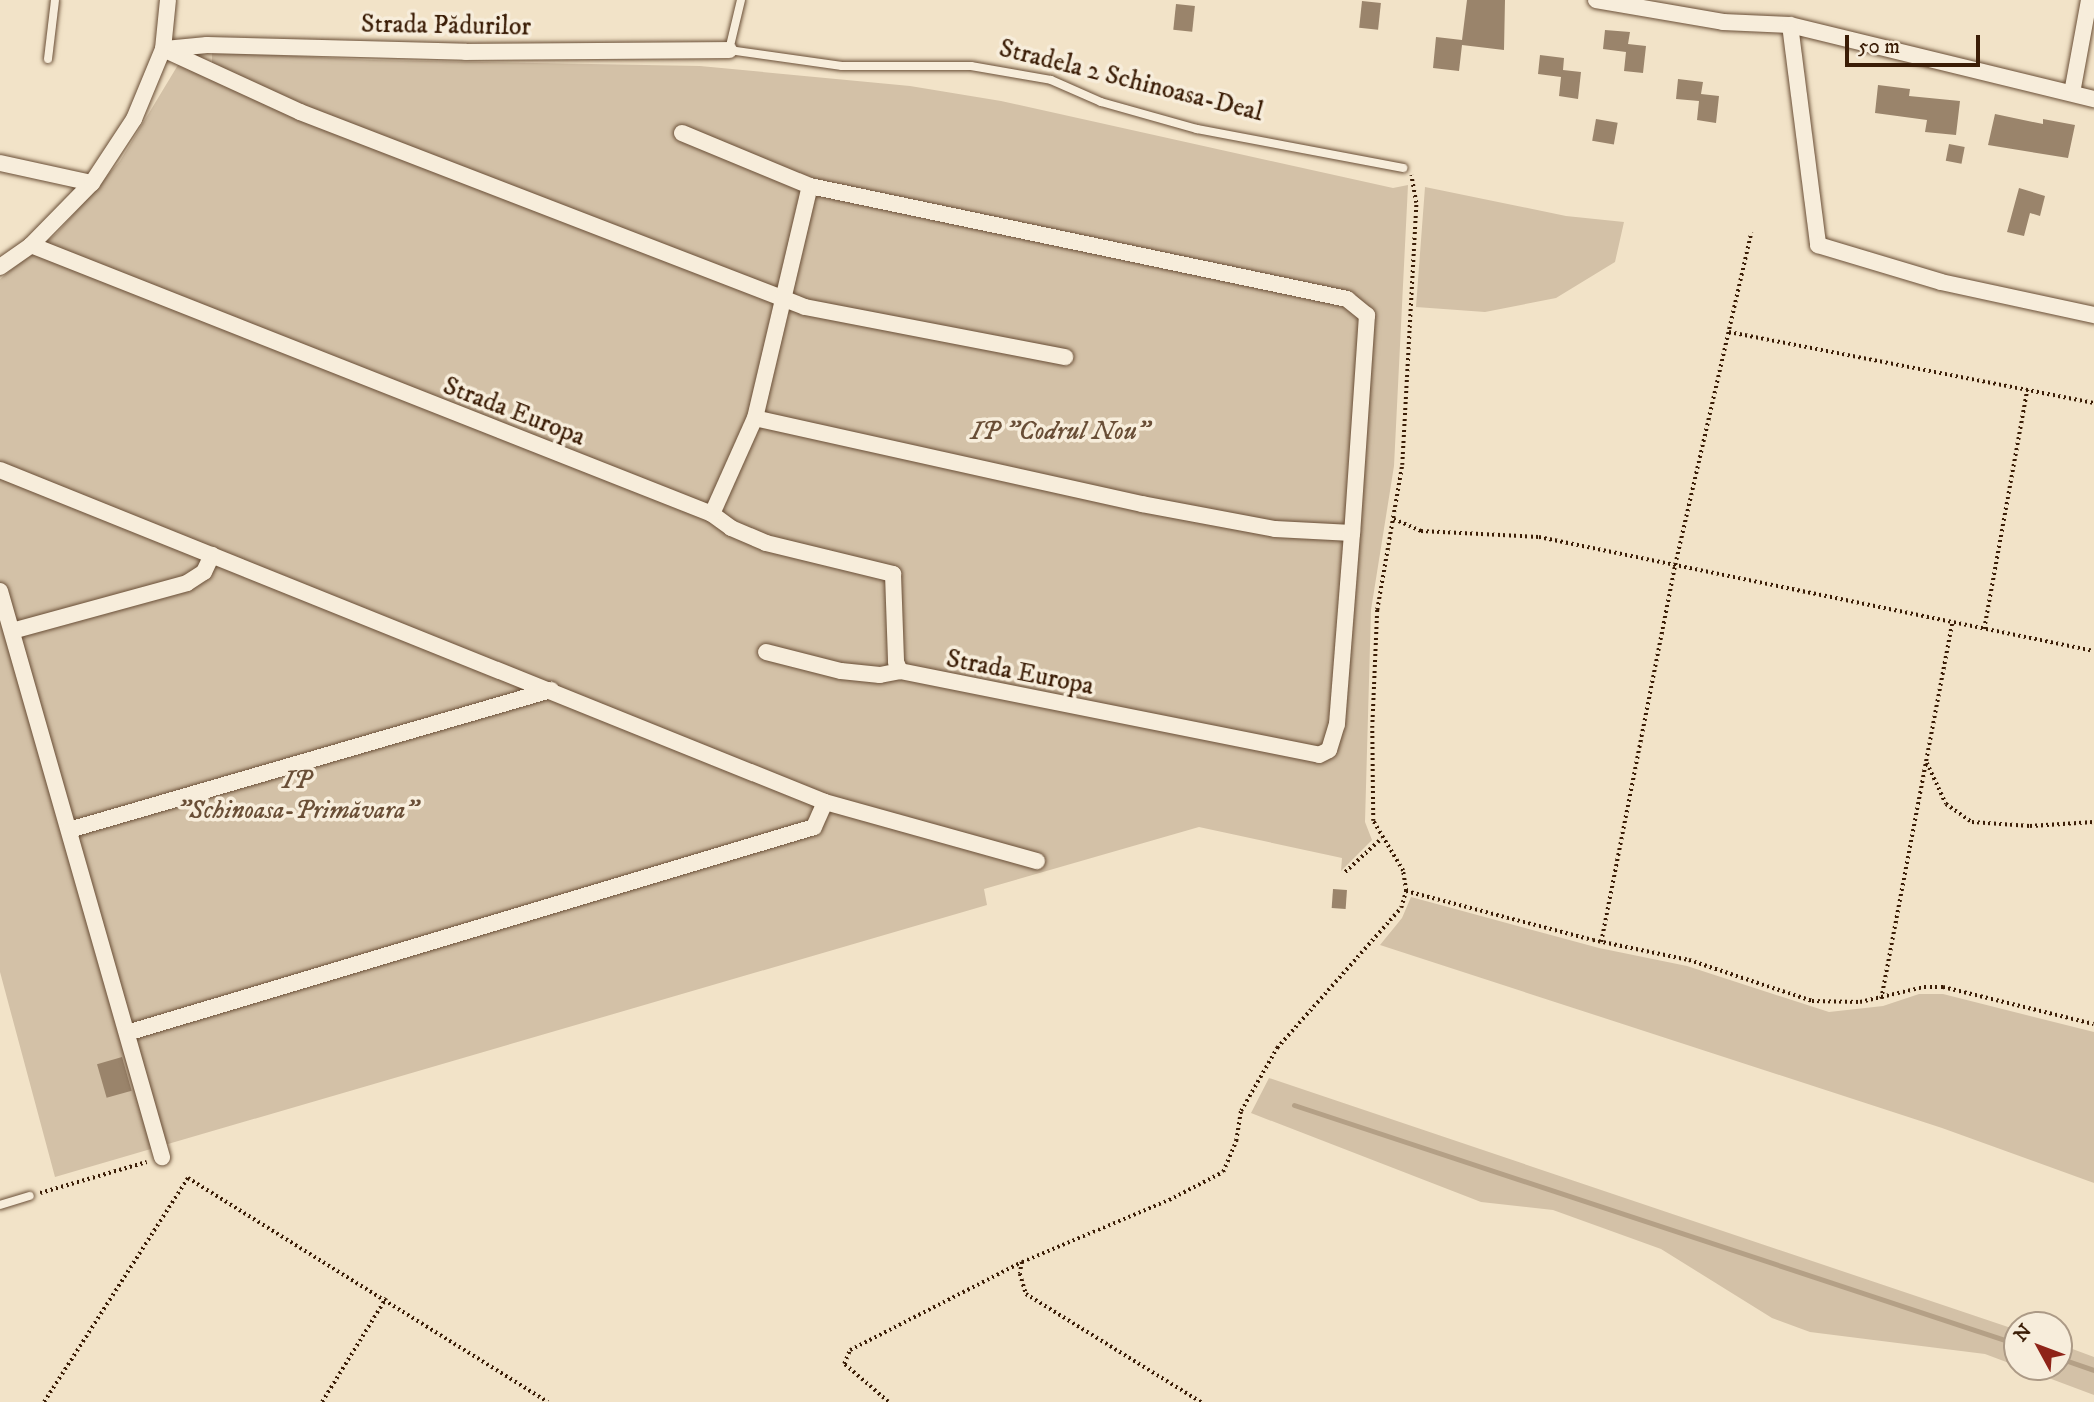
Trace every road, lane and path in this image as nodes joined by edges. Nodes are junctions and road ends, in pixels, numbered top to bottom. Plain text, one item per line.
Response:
1 (55, 0) edge
2 (168, 0) edge
3 (741, 0) edge
4 (1596, 0) edge
5 (2089, 0) edge
6 (1790, 25) junction
7 (163, 50) junction
8 (729, 50) junction
9 (48, 59) dead end
10 (2072, 93) junction
11 (2094, 99) edge
12 (682, 133) dead end
13 (0, 163) edge
14 (1403, 168) joint
15 (92, 183) junction
16 (810, 186) junction
17 (1751, 233) dead end
18 (31, 245) junction
19 (0, 267) edge
20 (783, 299) junction
21 (2094, 315) edge
22 (1728, 332) junction
23 (1065, 356) dead end
24 (2027, 390) junction
25 (2094, 403) edge
26 (755, 418) junction
27 (0, 470) edge
28 (712, 514) junction
29 (1393, 518) junction
30 (1352, 533) junction
31 (212, 555) junction
32 (1675, 565) junction
33 (0, 591) edge
34 (1952, 623) junction
35 (1984, 629) junction
36 (12, 631) junction
37 (766, 652) dead end
38 (2094, 652) edge
39 (900, 671) junction
40 (551, 690) junction
41 (1926, 761) junction
42 (825, 802) junction
43 (2094, 822) edge
44 (69, 831) junction
45 (1381, 839) junction
46 (1037, 861) dead end
47 (1345, 872) dead end
48 (1406, 891) junction
49 (1601, 942) junction
50 (1881, 999) junction
51 (2094, 1024) edge
52 (127, 1033) junction
53 (162, 1157) joint
54 (30, 1196) joint
55 (0, 1205) edge
56 (1022, 1262) junction
57 (386, 1298) junction
58 (44, 1402) edge
59 (322, 1402) edge
60 (548, 1402) edge
61 (888, 1402) edge
62 (1201, 1402) edge

1 - 9 lane
2 - 7 street
3 - 8 lane
4 - 6 street
5 - 10 street
6 - 10 street
6 - 21 street
7 - 8 street, Strada Pădurilor
7 - 15 street
7 - 20 street
8 - 14 lane, Stradela 2 Schinoasa-Deal
10 - 11 street
12 - 16 street
13 - 15 street
14 - 29 path
15 - 18 street
16 - 20 street
16 - 30 street
17 - 22 path
18 - 19 street
18 - 28 street, Strada Europa
20 - 23 street
20 - 26 street
22 - 24 path
22 - 32 path
24 - 25 path
24 - 35 path
26 - 28 street
26 - 30 street
27 - 31 street
28 - 39 street, Strada Europa
29 - 32 path
29 - 45 path
30 - 39 street, Strada Europa
31 - 36 street
31 - 40 street
32 - 34 path
32 - 49 path
33 - 36 street
34 - 35 path
34 - 41 path
35 - 38 path
36 - 44 street
37 - 39 street, Strada Europa
40 - 42 street
40 - 44 street
41 - 43 path
41 - 50 path
42 - 46 street
42 - 52 street
44 - 52 street
45 - 47 path
45 - 48 path
48 - 49 path
48 - 56 path
49 - 50 path
50 - 51 path
52 - 53 street
53 - 54 path
54 - 55 lane
56 - 61 path
56 - 62 path
57 - 58 path
57 - 59 path
57 - 60 path

